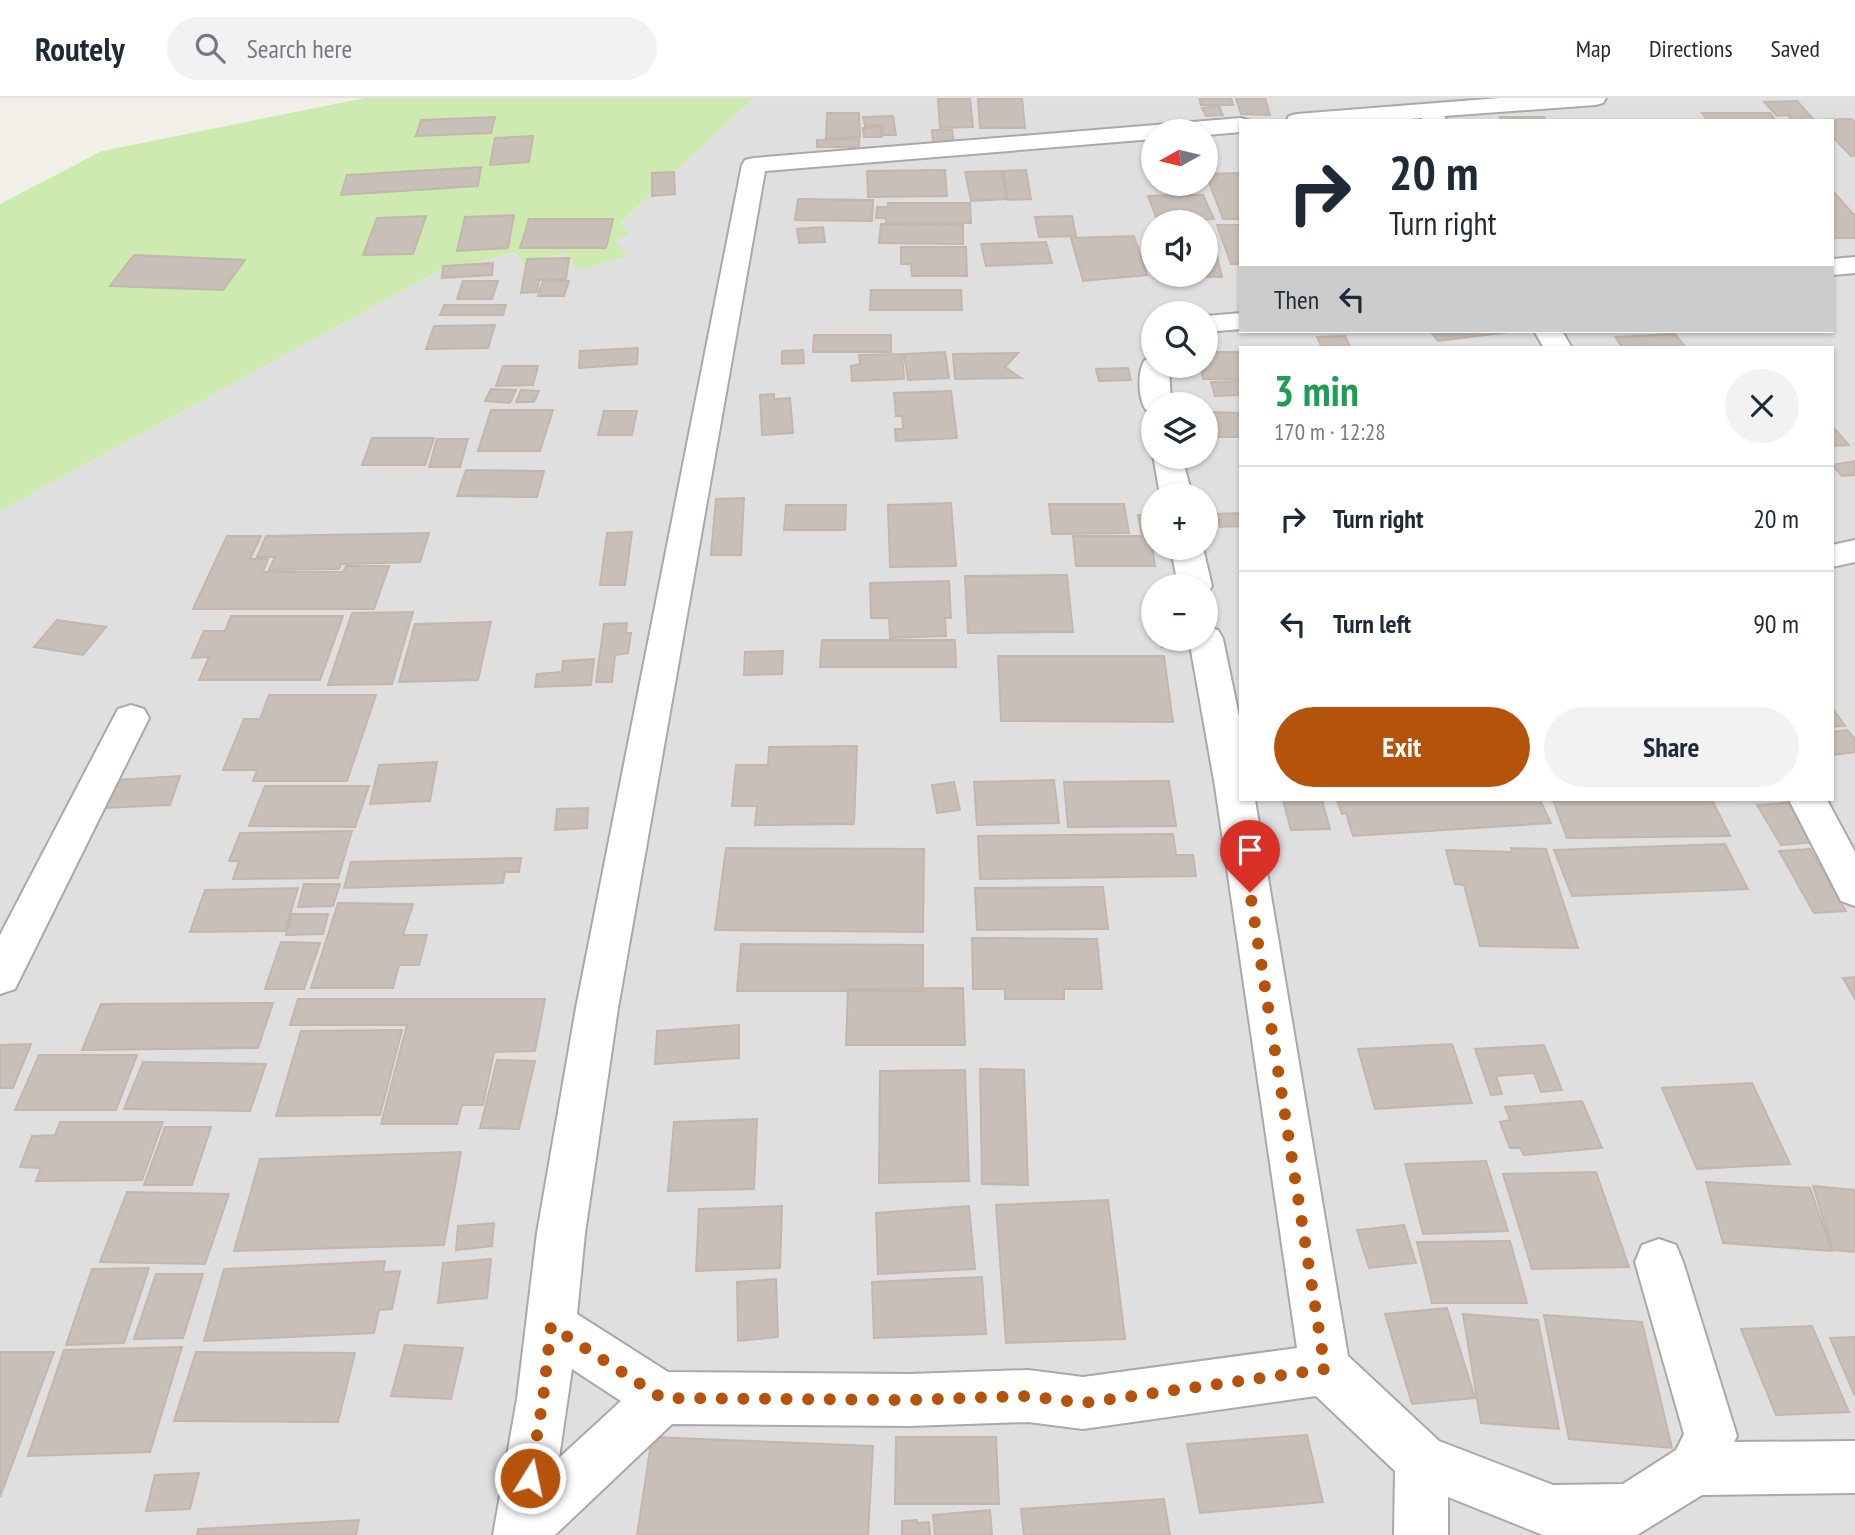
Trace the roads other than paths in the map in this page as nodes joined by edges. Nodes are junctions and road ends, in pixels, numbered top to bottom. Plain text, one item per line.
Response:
1 (1595, 98) edge
2 (1440, 109) edge
3 (1321, 119) edge
4 (1239, 125) edge
5 (1218, 127) edge
6 (1141, 133) edge
7 (1855, 265) edge
8 (1834, 267) edge
9 (1239, 321) edge
10 (1218, 323) edge
11 (1855, 551) edge
12 (1834, 556) edge
13 (1208, 651) edge
14 (131, 718) dead end
15 (1809, 801) edge
16 (1843, 841) edge
17 (1855, 890) edge
18 (0, 976) edge
19 (1659, 1262) dead end
20 (551, 1326) junction
21 (1325, 1369) junction
22 (662, 1398) junction
23 (1421, 1460) junction
24 (1855, 1467) edge
25 (1695, 1469) junction
26 (521, 1533) edge
27 (1421, 1535) edge

1 - 2 street
2 - 3 street
4 - 5 street
6 - 20 street
7 - 8 street
9 - 10 street
11 - 12 street
13 - 21 street
14 - 18 street
15 - 16 street
16 - 17 street
19 - 25 street
20 - 22 street
20 - 26 street
21 - 22 street
21 - 23 street
22 - 26 street
23 - 25 street
23 - 27 street
24 - 25 street

